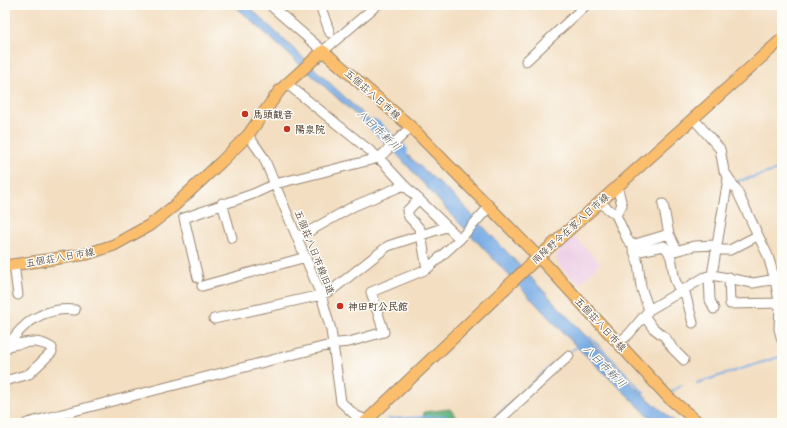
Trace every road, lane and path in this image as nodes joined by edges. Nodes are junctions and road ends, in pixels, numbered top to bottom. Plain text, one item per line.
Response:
1 (270, 5) edge
2 (320, 5) edge
3 (377, 5) edge
4 (586, 5) edge
5 (280, 8) edge
6 (330, 33) dead end
7 (782, 39) edge
8 (323, 51) junction
9 (526, 61) dead end
10 (286, 83) junction
11 (693, 118) junction
12 (411, 127) junction
13 (248, 135) junction
14 (379, 158) junction
15 (728, 179) junction
16 (275, 184) junction
17 (404, 185) junction
18 (616, 186) junction
19 (419, 199) junction
20 (599, 202) junction
21 (222, 204) junction
22 (663, 204) dead end
23 (174, 206) junction
24 (489, 207) junction
25 (616, 215) junction
26 (184, 218) junction
27 (446, 227) junction
28 (670, 234) junction
29 (422, 235) junction
30 (757, 236) junction
31 (299, 237) junction
32 (232, 238) dead end
33 (460, 239) junction
34 (716, 247) junction
35 (633, 249) junction
36 (673, 251) junction
37 (306, 257) junction
38 (535, 260) junction
39 (10, 265) edge
40 (427, 269) junction
41 (711, 275) junction
42 (729, 277) junction
43 (779, 280) edge
44 (682, 290) junction
45 (18, 295) dead end
46 (321, 295) junction
47 (779, 303) junction
48 (714, 309) dead end
49 (75, 310) dead end
50 (647, 314) junction
51 (214, 319) dead end
52 (693, 323) dead end
53 (782, 340) edge
54 (618, 343) junction
55 (333, 344) junction
56 (6, 349) edge
57 (569, 356) dead end
58 (684, 360) dead end
59 (5, 381) edge
60 (365, 421) edge
61 (27, 423) edge
62 (496, 423) edge
63 (699, 423) edge

1 - 5 street
2 - 6 street
3 - 8 street
4 - 9 street
5 - 8 street
7 - 11 main road, 雨降野今在家八日市線
8 - 10 main road, 五個荘八日市線
8 - 12 main road, 五個荘八日市線
10 - 13 main road, 五個荘八日市線
10 - 14 street
11 - 15 street
11 - 18 main road, 雨降野今在家八日市線
12 - 14 street
12 - 24 main road, 五個荘八日市線
13 - 16 street, 五個荘八日市線旧道
13 - 23 main road, 五個荘八日市線
14 - 16 street
14 - 17 street
15 - 30 street
15 - 34 street
16 - 21 street
16 - 31 street, 五個荘八日市線旧道
17 - 19 street
17 - 31 street
18 - 20 main road, 雨降野今在家八日市線
18 - 25 street
19 - 27 street
19 - 29 street
20 - 25 street
20 - 38 main road, 雨降野今在家八日市線
21 - 26 street
21 - 32 street
22 - 28 street
23 - 26 street
23 - 39 main road, 五個荘八日市線
24 - 33 street
24 - 38 main road, 五個荘八日市線
25 - 35 street
26 - 37 street
27 - 29 street
27 - 33 street
28 - 35 street
28 - 36 street
29 - 40 street
29 - 46 street
30 - 34 street
30 - 43 street
31 - 37 street, 五個荘八日市線旧道
33 - 40 street
34 - 36 street
34 - 41 street
35 - 36 street
35 - 50 street
36 - 44 street
37 - 46 street, 五個荘八日市線旧道
38 - 54 main road, 五個荘八日市線
38 - 60 main road, 雨降野今在家八日市線
39 - 45 street
40 - 55 street
41 - 42 street
41 - 44 street
41 - 48 street
42 - 43 street
42 - 47 street
43 - 47 street
44 - 50 street
44 - 52 street
46 - 51 street
46 - 55 street, 五個荘八日市線旧道
47 - 53 street
49 - 56 street
50 - 54 street
50 - 58 street
54 - 63 main road, 五個荘八日市線
55 - 60 street, 五個荘八日市線旧道
55 - 61 street
56 - 59 street
57 - 62 street

